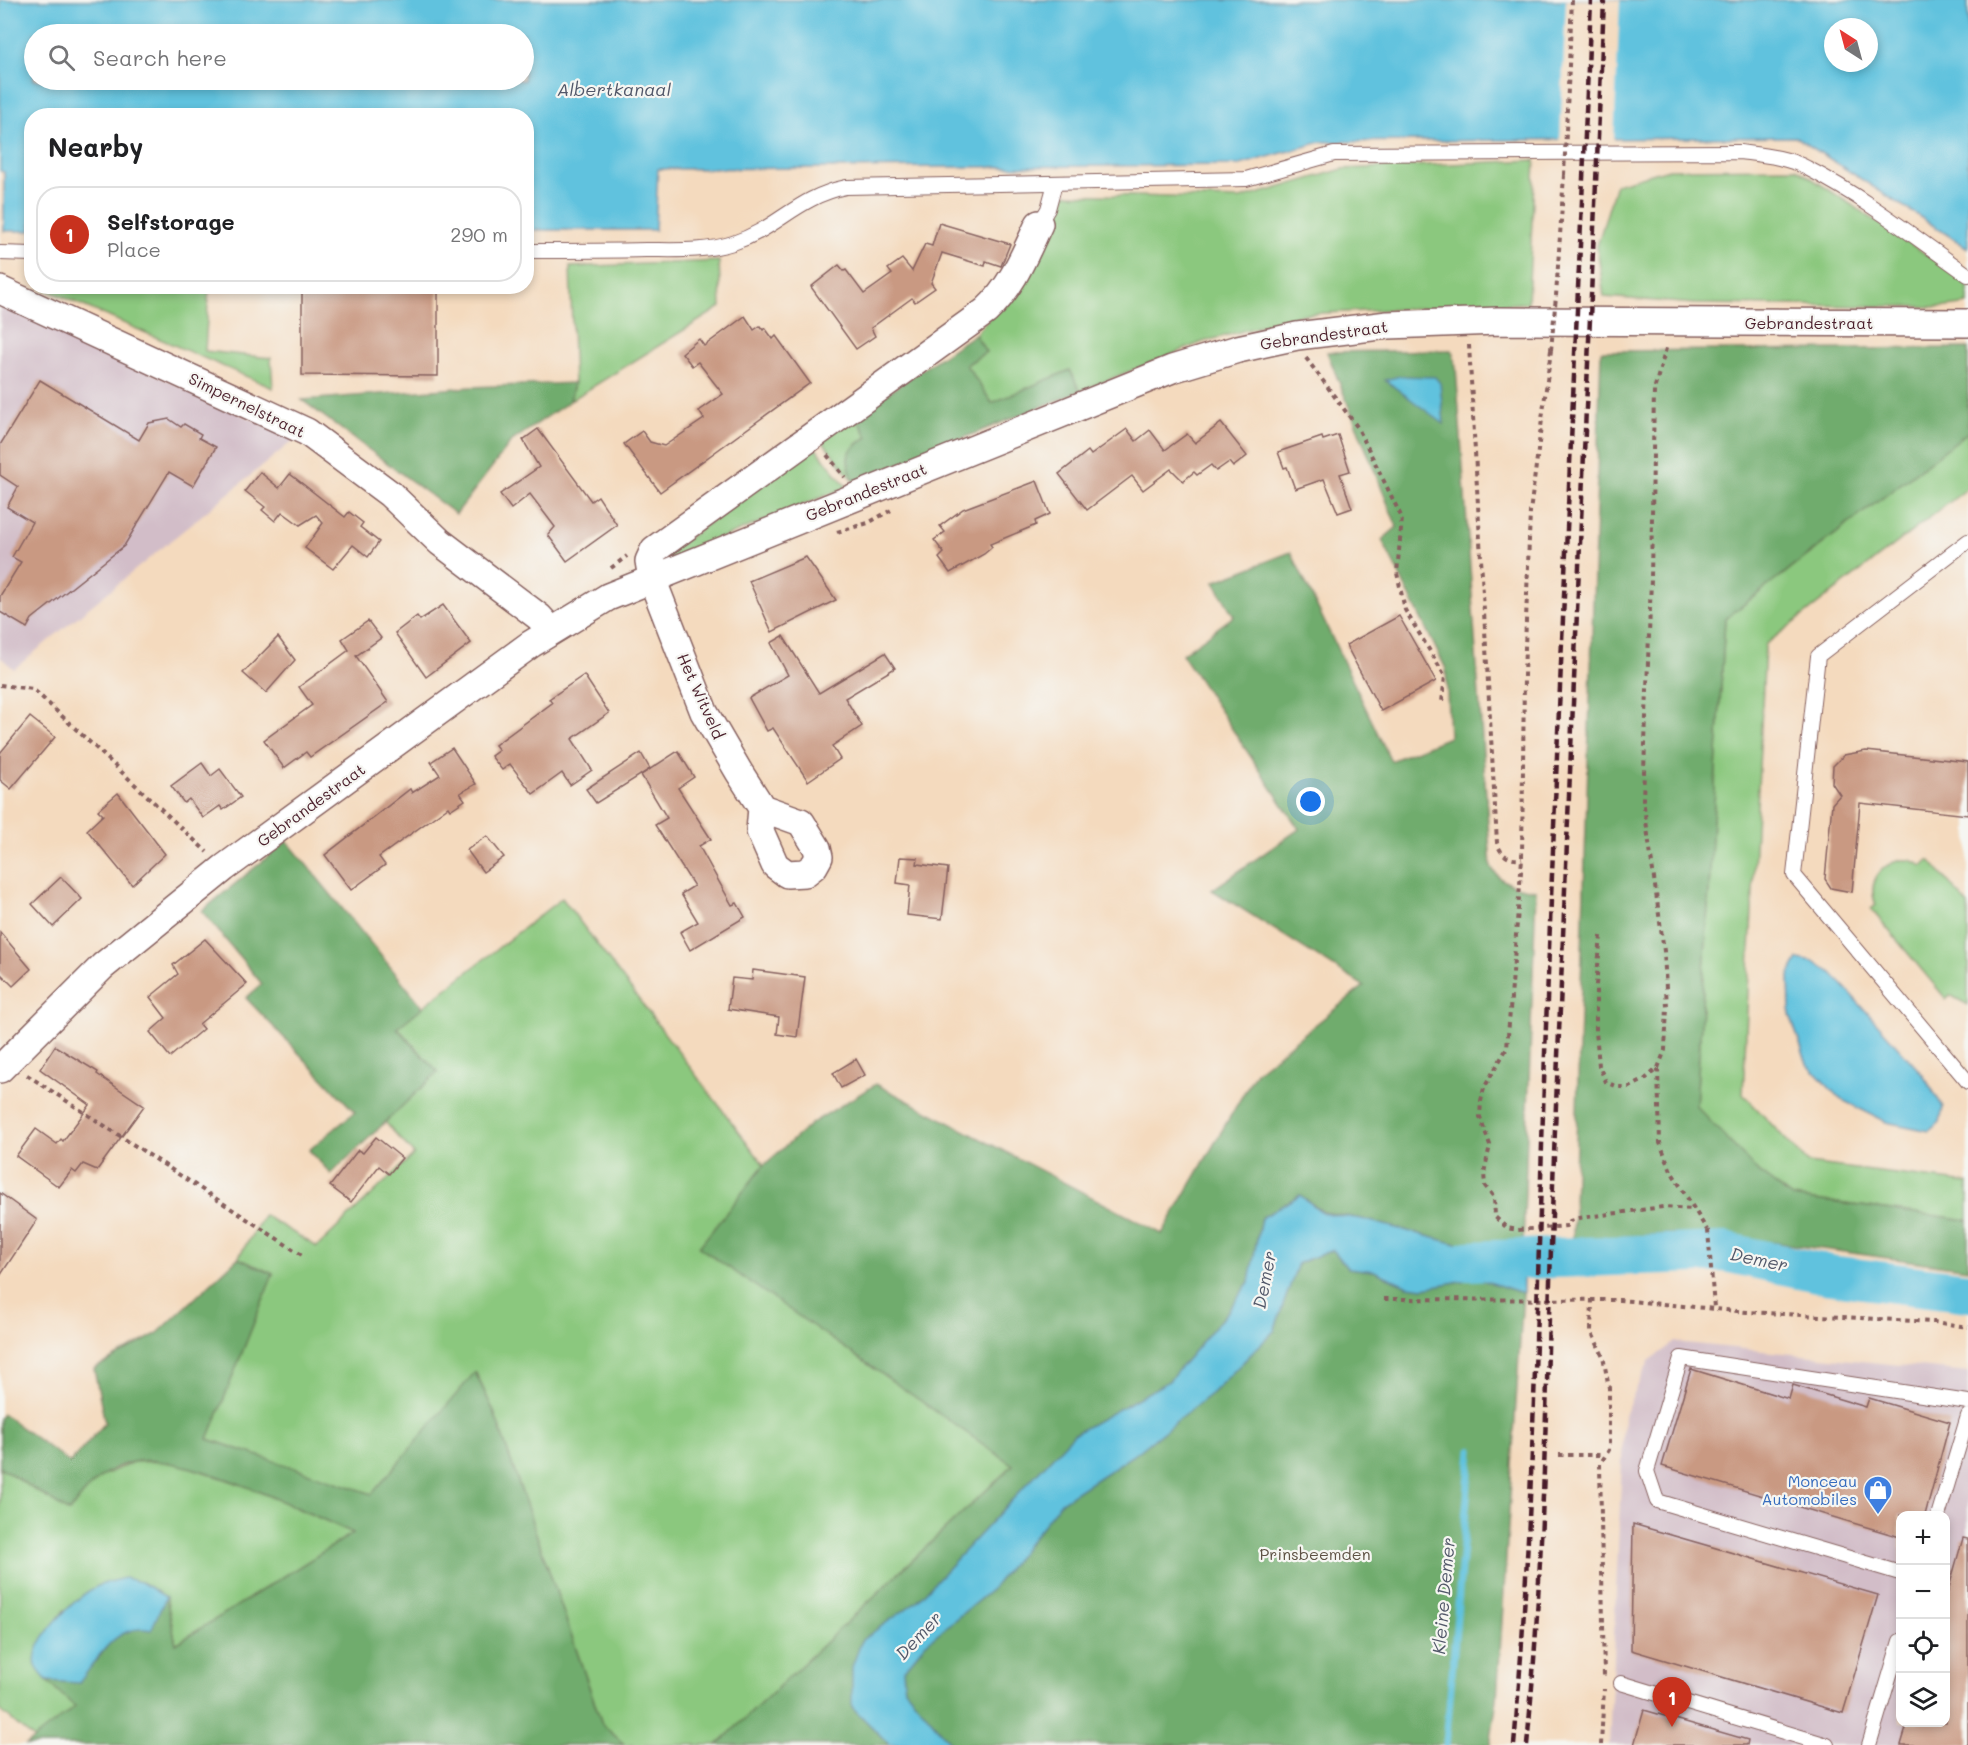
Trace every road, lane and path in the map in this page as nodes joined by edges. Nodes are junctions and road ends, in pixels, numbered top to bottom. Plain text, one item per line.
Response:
1 (1572, 0) edge
2 (1055, 183) junction
3 (1039, 224) joint
4 (534, 251) edge
5 (3, 253) edge
6 (24, 254) edge
7 (1968, 275) edge
8 (0, 290) edge
9 (1968, 323) edge
10 (1298, 336) junction
11 (1468, 341) dead end
12 (1667, 343) dead end
13 (901, 502) dead end
14 (868, 523) dead end
15 (1968, 541) edge
16 (652, 579) junction
17 (551, 630) junction
18 (0, 685) edge
19 (1442, 702) dead end
20 (762, 808) dead end
21 (1522, 859) junction
22 (224, 868) junction
23 (1601, 936) dead end
24 (3, 1066) edge
25 (1658, 1068) junction
26 (1968, 1082) edge
27 (1693, 1209) junction
28 (305, 1257) dead end
29 (1384, 1299) dead end
30 (1592, 1299) junction
31 (1715, 1308) junction
32 (1968, 1327) edge
33 (1968, 1402) edge
34 (1968, 1416) edge
35 (1559, 1455) dead end
36 (1605, 1455) junction
37 (1939, 1511) edge
38 (1896, 1572) edge
39 (1896, 1654) edge
40 (1621, 1683) dead end
41 (1601, 1745) edge
42 (1827, 1745) edge
43 (1869, 1745) edge

1 - 21 path, bridge
2 - 3 lane
2 - 4 lane
2 - 7 lane
3 - 16 street
5 - 6 lane
8 - 17 street, Simpernelstraat
9 - 10 street, Gebrandestraat
10 - 16 street, Gebrandestraat
10 - 19 path
11 - 21 path
12 - 25 path
13 - 14 path
15 - 26 lane
16 - 17 street, Gebrandestraat
16 - 20 street, Het Witveld
17 - 22 street, Gebrandestraat
18 - 22 path
21 - 27 path
22 - 24 street, Gebrandestraat
23 - 25 path
24 - 28 path
25 - 27 path
27 - 31 path
29 - 30 path
30 - 31 path
30 - 36 path
31 - 32 path
33 - 38 lane
34 - 37 lane
35 - 36 path
36 - 41 path
39 - 43 lane
40 - 42 lane

